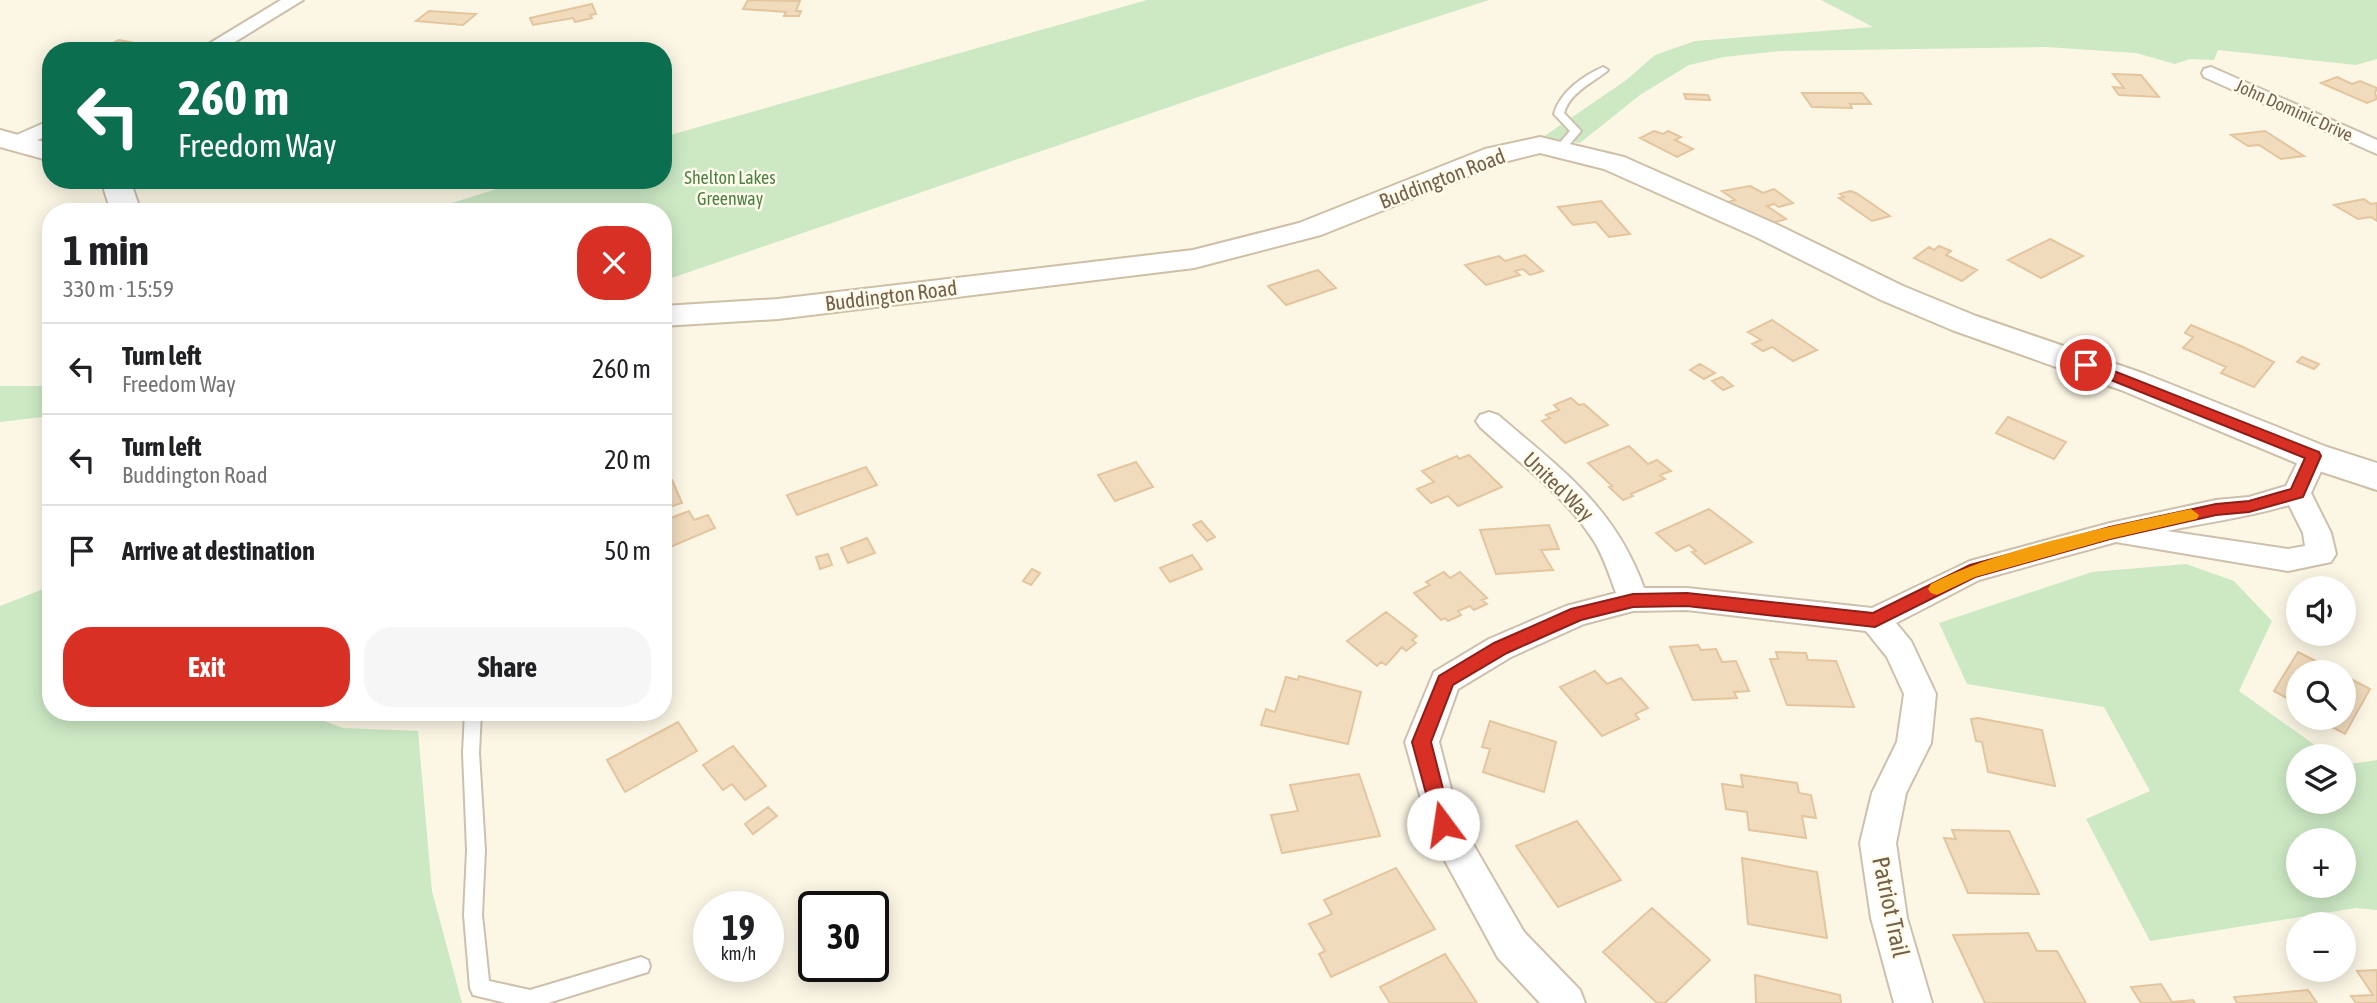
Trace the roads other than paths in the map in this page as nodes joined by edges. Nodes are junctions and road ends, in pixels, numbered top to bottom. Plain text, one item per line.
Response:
1 (294, 0) edge
2 (222, 42) edge
3 (1603, 70) dead end
4 (2211, 73) dead end
5 (42, 129) edge
6 (9, 139) edge
7 (2377, 148) edge
8 (1560, 149) junction
9 (42, 150) edge
10 (672, 315) edge
11 (1489, 421) dead end
12 (2314, 456) junction
13 (2377, 477) edge
14 (2297, 493) junction
15 (2216, 510) junction
16 (2110, 533) junction
17 (2252, 554) junction
18 (1633, 600) junction
19 (1875, 620) junction
20 (473, 721) edge
21 (641, 966) dead end
22 (1566, 1003) edge
23 (1913, 1003) edge

1 - 2 street
3 - 8 lane
4 - 7 street, John Dominic Drive
5 - 6 street
6 - 9 street
8 - 10 street, Buddington Road
8 - 12 street, Buddington Road
11 - 18 street, United Way
12 - 13 street, Buddington Road
12 - 14 street
14 - 15 street
14 - 17 street
15 - 16 street
15 - 17 street
16 - 17 street
16 - 19 street
18 - 19 street
18 - 22 street
19 - 23 street, Patriot Trail
20 - 21 lane

